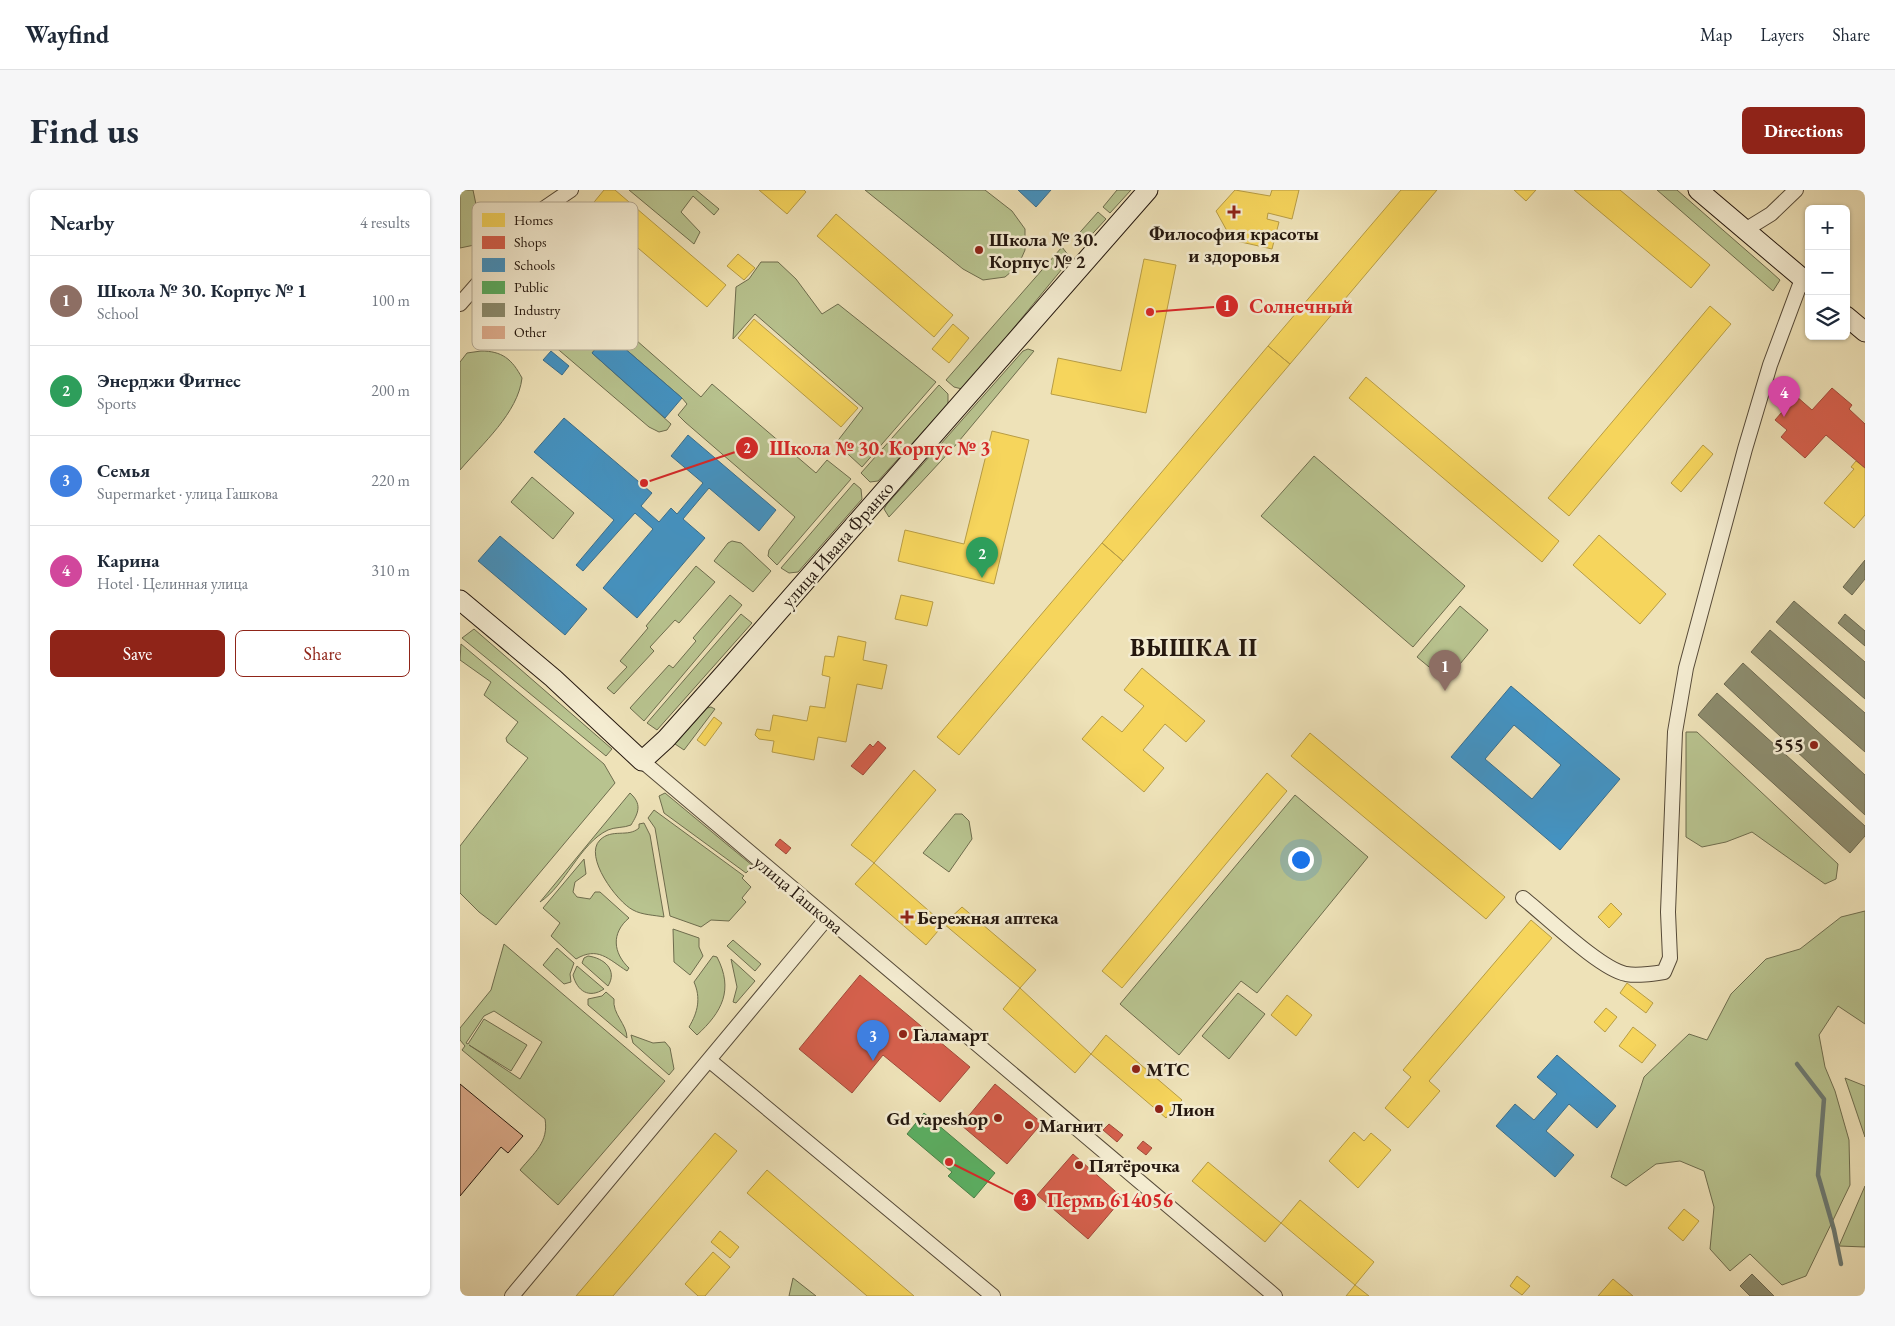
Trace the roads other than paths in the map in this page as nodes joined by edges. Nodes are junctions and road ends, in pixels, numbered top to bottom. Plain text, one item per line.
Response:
1 (571, 190) edge
2 (1148, 190) edge
3 (1698, 190) edge
4 (1796, 190) edge
5 (553, 202) edge
6 (1745, 230) junction
7 (1805, 281) edge
8 (472, 290) edge
9 (460, 304) edge
10 (1850, 319) edge
11 (1865, 332) edge
12 (460, 600) edge
13 (642, 761) junction
14 (1523, 898) dead end
15 (827, 918) junction
16 (709, 1060) junction
17 (512, 1296) edge
18 (993, 1296) edge
19 (1275, 1296) edge

1 - 5 street
2 - 13 street, улица Ивана Франко
3 - 6 street
4 - 6 street
6 - 7 street
7 - 14 street
8 - 9 street
10 - 11 street
12 - 13 street, улица Гашкова
13 - 15 street, улица Гашкова
15 - 16 street
15 - 19 street, улица Гашкова
16 - 17 street
16 - 18 street

